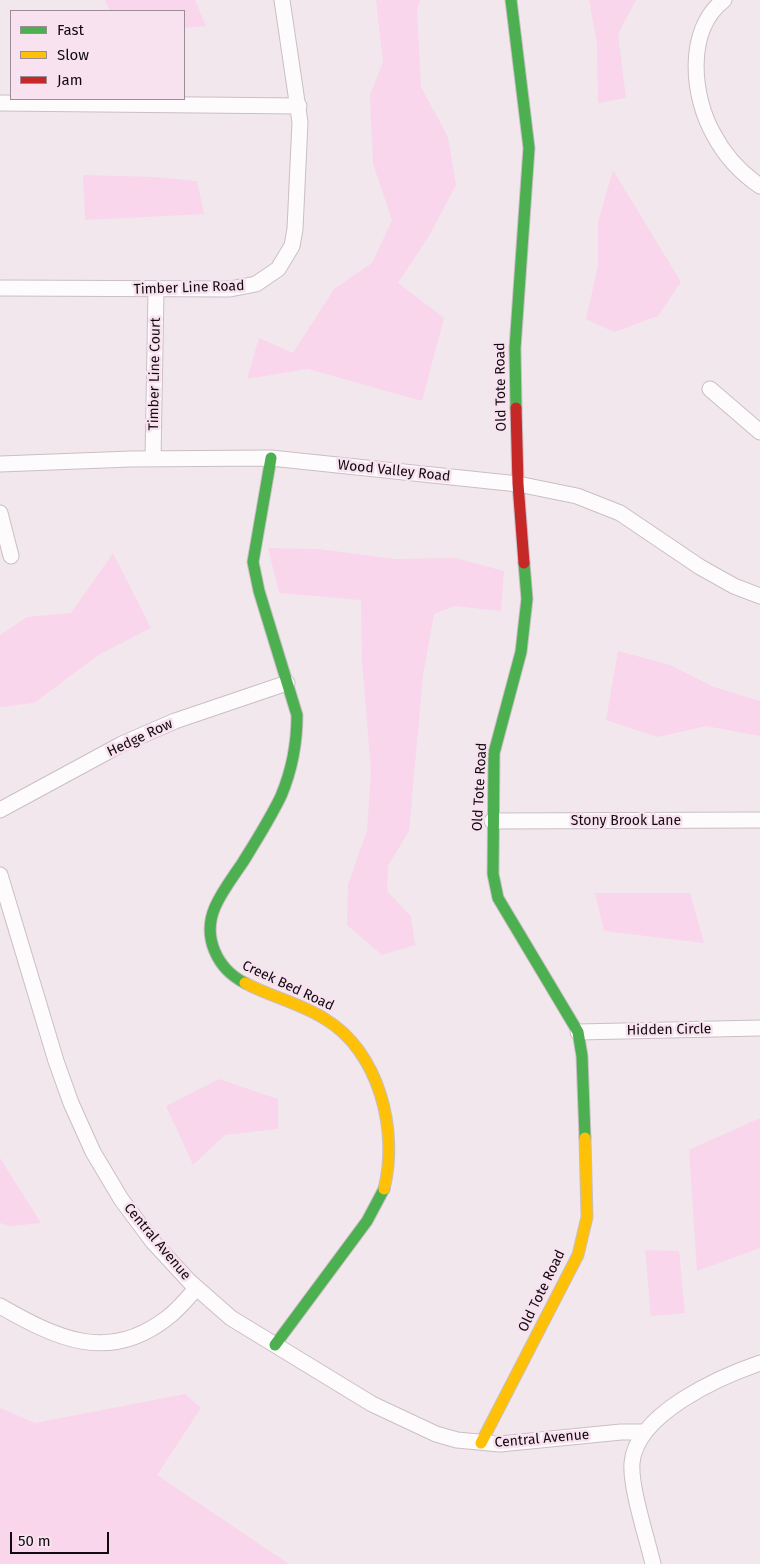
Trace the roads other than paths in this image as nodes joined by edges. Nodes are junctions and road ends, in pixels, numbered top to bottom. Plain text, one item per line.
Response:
1 (282, 0) edge
2 (511, 0) edge
3 (724, 0) edge
4 (0, 103) edge
5 (299, 106) junction
6 (760, 186) edge
7 (0, 288) edge
8 (156, 290) junction
9 (710, 389) dead end
10 (760, 432) edge
11 (271, 458) junction
12 (153, 459) junction
13 (0, 464) edge
14 (518, 484) junction
15 (0, 514) edge
16 (11, 556) dead end
17 (760, 596) edge
18 (286, 682) junction
19 (0, 810) edge
20 (760, 820) edge
21 (492, 821) junction
22 (0, 875) edge
23 (760, 1028) edge
24 (578, 1032) junction
25 (197, 1288) junction
26 (0, 1306) edge
27 (275, 1345) junction
28 (760, 1363) edge
29 (645, 1432) junction
30 (481, 1443) junction
31 (653, 1564) edge

1 - 5 street, Timber Line Road
2 - 14 street, Old Tote Road
3 - 6 street
4 - 5 street
5 - 8 street, Timber Line Road
7 - 8 street, Timber Line Road
8 - 12 street, Timber Line Court
9 - 10 street
11 - 12 street, Wood Valley Road
11 - 14 street, Wood Valley Road
11 - 18 street, Creek Bed Road
12 - 13 street, Wood Valley Road
14 - 17 street, Wood Valley Road
14 - 21 street, Old Tote Road
15 - 16 street
18 - 19 street, Hedge Row
18 - 27 street, Creek Bed Road
20 - 21 street, Stony Brook Lane
21 - 24 street, Old Tote Road
22 - 25 street, Central Avenue
23 - 24 street, Hidden Circle
24 - 30 street, Old Tote Road
25 - 26 street
25 - 27 street, Central Avenue
27 - 30 street, Central Avenue
28 - 29 street
29 - 30 street, Central Avenue
29 - 31 street

